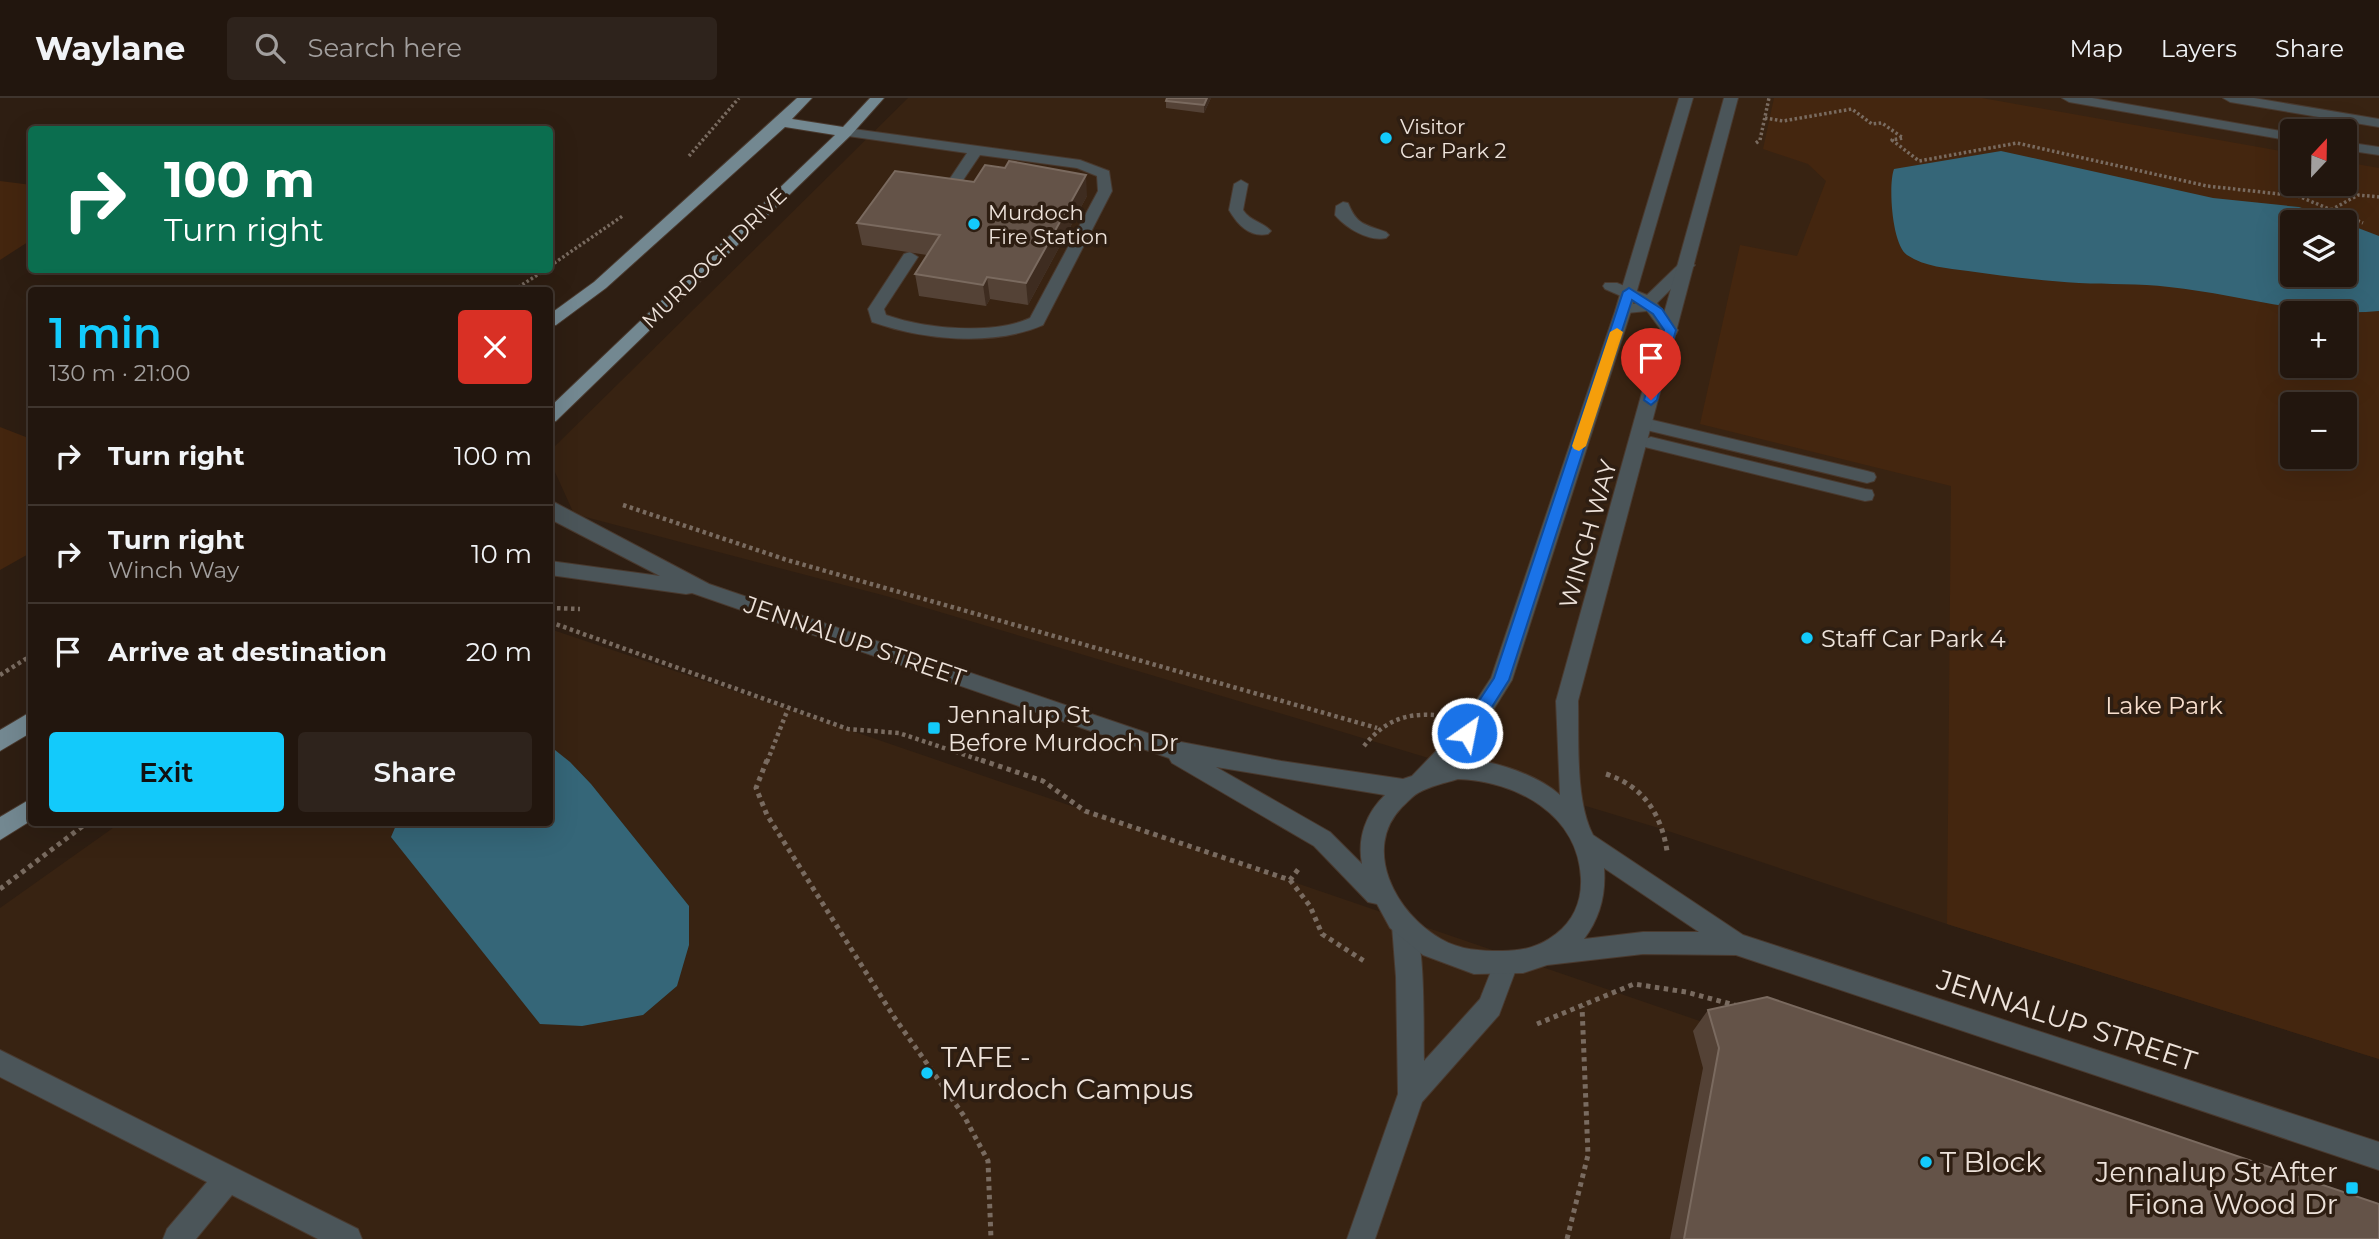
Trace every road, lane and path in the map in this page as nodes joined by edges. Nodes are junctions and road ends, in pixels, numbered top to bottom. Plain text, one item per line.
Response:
1 (739, 98) edge
2 (805, 98) edge
3 (877, 98) edge
4 (1686, 98) edge
5 (1731, 98) edge
6 (2069, 98) edge
7 (2230, 98) edge
8 (1765, 118) dead end
9 (782, 122) junction
10 (2379, 123) edge
11 (846, 132) junction
12 (2280, 134) edge
13 (2357, 148) edge
14 (976, 150) junction
15 (2379, 152) edge
16 (685, 160) dead end
17 (1241, 184) dead end
18 (946, 195) edge
19 (2379, 197) edge
20 (1343, 206) dead end
21 (2331, 210) joint
22 (625, 214) dead end
23 (2357, 220) edge
24 (2362, 222) dead end
25 (1263, 231) dead end
26 (1381, 235) dead end
27 (910, 257) edge
28 (553, 264) edge
29 (1687, 265) junction
30 (540, 273) edge
31 (1611, 286) dead end
32 (519, 287) edge
33 (1630, 288) junction
34 (1648, 303) junction
35 (1623, 311) junction
36 (553, 319) edge
37 (1670, 330) junction
38 (553, 413) edge
39 (1644, 424) junction
40 (1650, 443) dead end
41 (617, 503) dead end
42 (553, 510) edge
43 (553, 568) edge
44 (702, 589) junction
45 (28, 658) edge
46 (0, 675) edge
47 (788, 709) dead end
48 (28, 723) edge
49 (1377, 728) dead end
50 (0, 742) edge
51 (1165, 748) junction
52 (1412, 783) junction
53 (28, 810) edge
54 (83, 826) edge
55 (0, 830) edge
56 (1581, 834) junction
57 (1290, 880) dead end
58 (0, 889) edge
59 (1383, 900) junction
60 (1404, 926) junction
61 (1736, 944) junction
62 (1540, 957) junction
63 (1364, 961) dead end
64 (1506, 964) junction
65 (1583, 1006) junction
66 (1750, 1009) edge
67 (1537, 1024) dead end
68 (0, 1063) edge
69 (1411, 1094) junction
70 (2379, 1156) edge
71 (229, 1178) junction
72 (177, 1239) edge
73 (348, 1239) edge
74 (991, 1239) edge
75 (1361, 1239) edge
76 (1567, 1239) edge

1 - 16 path
2 - 9 main road
3 - 11 main road, MURDOCH DRIVE
4 - 33 street, WINCH WAY
5 - 29 street, WINCH WAY
6 - 12 street
7 - 10 street
8 - 21 path
9 - 11 main road
9 - 36 main road
11 - 14 street
11 - 38 main road, MURDOCH DRIVE
13 - 15 street
14 - 18 street
14 - 27 street
17 - 25 street
19 - 21 path
20 - 26 street
22 - 28 path
23 - 24 path
29 - 34 street
29 - 37 street, WINCH WAY
30 - 32 path
31 - 33 street
33 - 34 street
33 - 35 street, WINCH WAY
34 - 35 street
34 - 37 street
35 - 52 street, WINCH WAY
37 - 39 street, WINCH WAY
39 - 40 street
39 - 56 street, WINCH WAY
41 - 49 path
42 - 44 street, JENNALUP STREET
43 - 44 street, JENNALUP STREET
44 - 51 street, JENNALUP STREET
45 - 46 path
47 - 74 path
48 - 50 main road
51 - 52 street, JENNALUP STREET
51 - 59 street, JENNALUP STREET
52 - 56 street, JENNALUP STREET
52 - 59 street, JENNALUP STREET
53 - 55 main road
54 - 58 path
56 - 61 street, JENNALUP STREET
56 - 62 street, JENNALUP STREET
57 - 63 path
59 - 60 street, JENNALUP STREET
60 - 64 street, JENNALUP STREET
60 - 69 street
61 - 62 street, JENNALUP STREET
61 - 70 street, JENNALUP STREET
62 - 64 street, JENNALUP STREET
64 - 69 street
65 - 66 path
65 - 67 path
65 - 76 path
68 - 71 street
69 - 75 street
71 - 72 street
71 - 73 street

